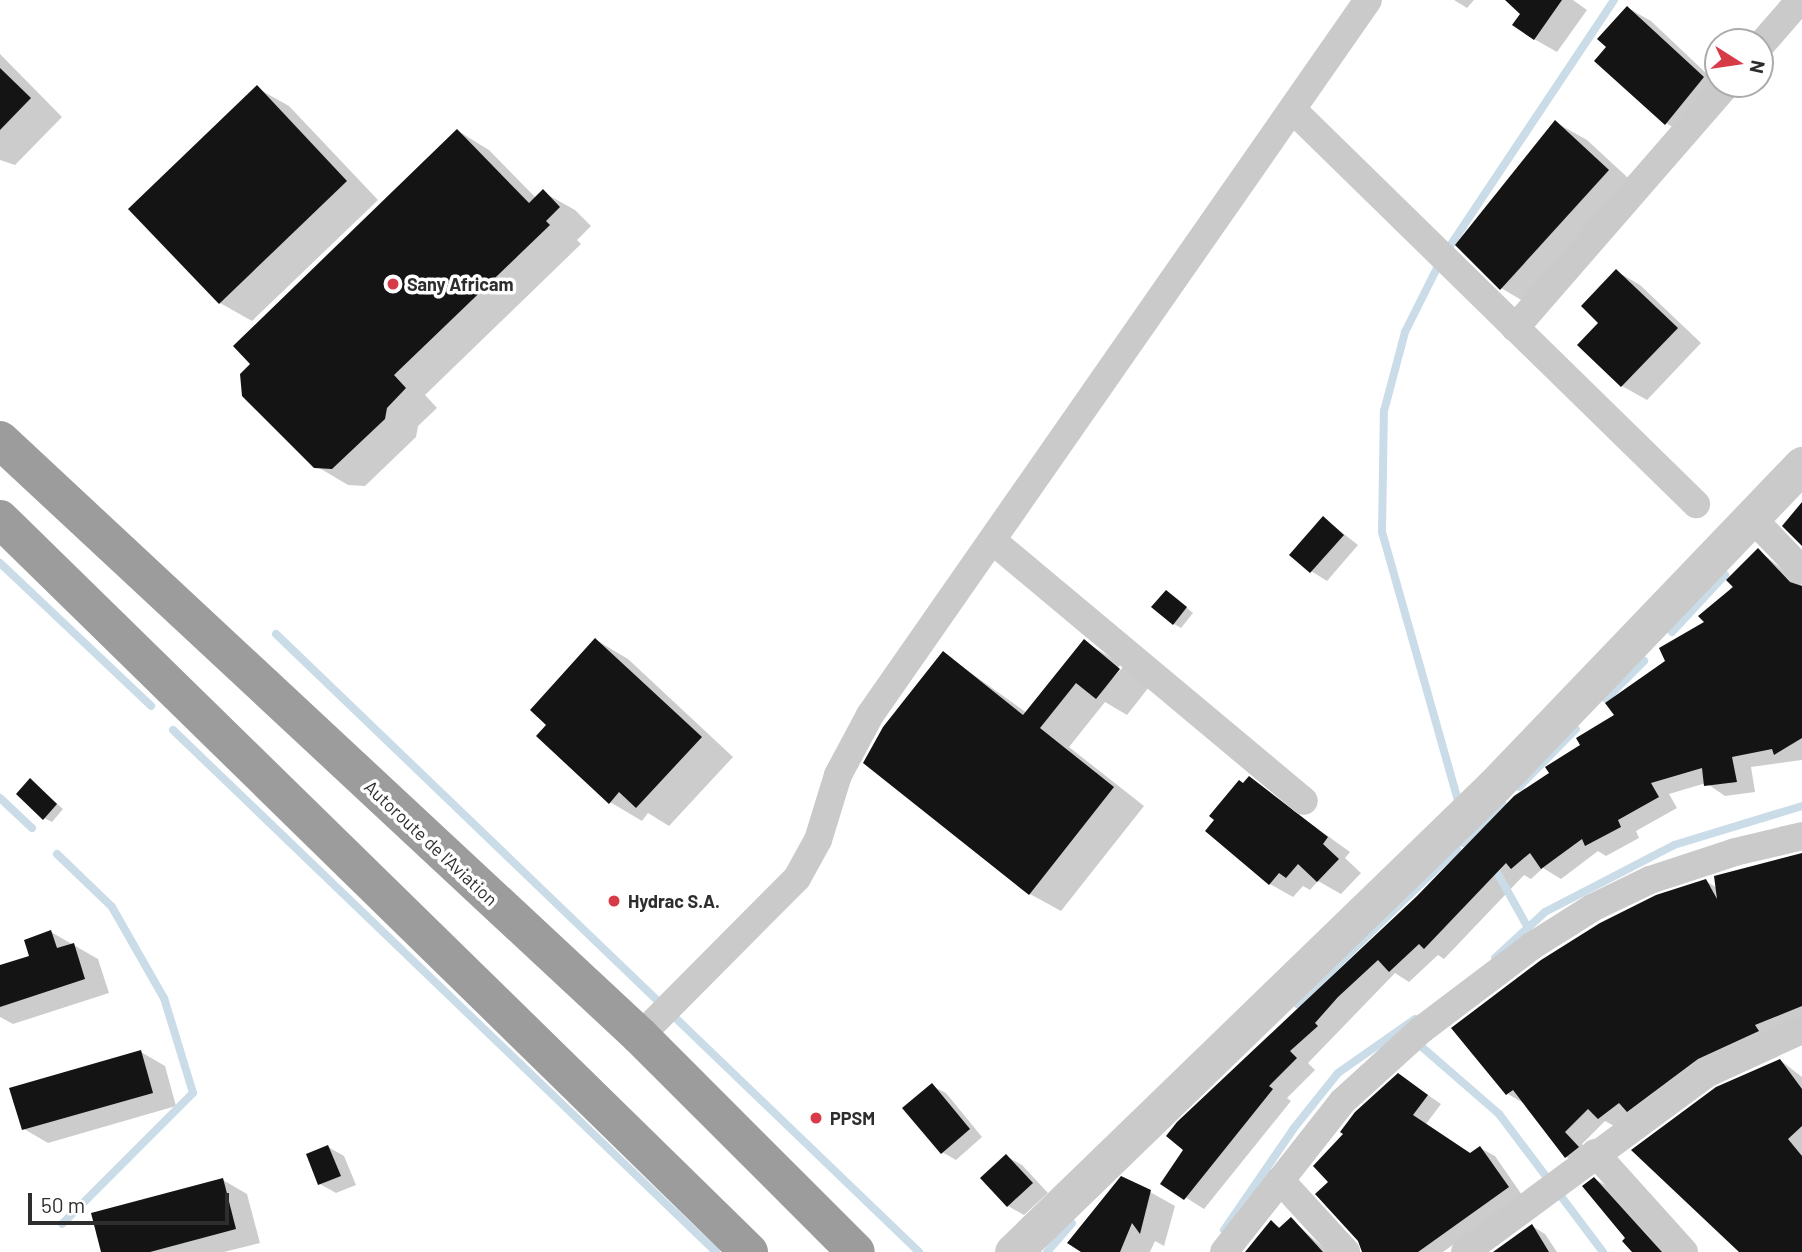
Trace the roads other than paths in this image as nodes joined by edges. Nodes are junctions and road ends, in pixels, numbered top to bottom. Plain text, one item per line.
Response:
1 (1368, 0) edge
2 (1793, 8) dead end
3 (1774, 30) edge
4 (1715, 98) edge
5 (1294, 112) junction
6 (1515, 328) junction
7 (0, 440) edge
8 (1802, 466) edge
9 (1696, 504) dead end
10 (0, 519) edge
11 (1753, 519) junction
12 (993, 541) junction
13 (1802, 570) edge
14 (1304, 801) dead end
15 (1802, 836) edge
16 (1802, 1030) edge
17 (640, 1036) junction
18 (1595, 1153) junction
19 (1280, 1180) junction
20 (748, 1252) edge
21 (856, 1252) edge
22 (1013, 1252) edge
23 (1224, 1252) edge
24 (1346, 1252) edge
25 (1465, 1252) edge
26 (1684, 1252) edge

1 - 5 street
2 - 3 street
4 - 6 street
5 - 6 street
5 - 12 street
6 - 9 street
7 - 17 highway, Autoroute de l'Aviation
8 - 11 street
10 - 20 highway
11 - 13 street
11 - 22 street
12 - 14 street
12 - 17 street
15 - 19 street
16 - 18 street
17 - 21 highway, Autoroute de l'Aviation
18 - 25 street
18 - 26 street
19 - 23 street
19 - 24 street

